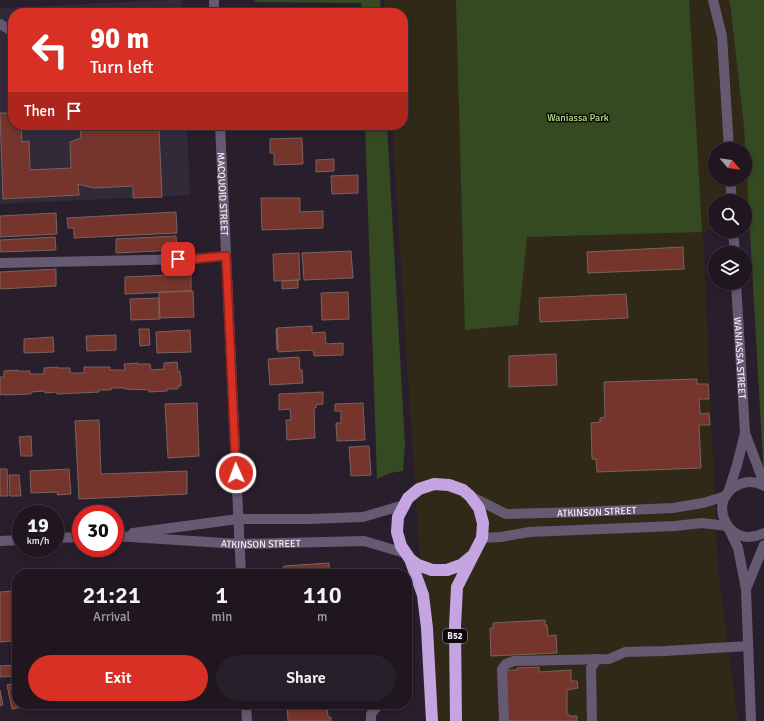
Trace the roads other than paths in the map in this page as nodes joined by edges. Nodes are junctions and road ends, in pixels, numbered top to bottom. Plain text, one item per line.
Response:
1 (713, 0) edge
2 (220, 130) edge
3 (729, 142) edge
4 (226, 256) junction
5 (0, 263) edge
6 (736, 290) edge
7 (745, 433) junction
8 (764, 483) edge
9 (764, 486) edge
10 (727, 494) junction
11 (470, 496) junction
12 (404, 505) junction
13 (238, 519) junction
14 (728, 528) junction
15 (764, 533) edge
16 (124, 535) edge
17 (124, 537) edge
18 (482, 538) junction
19 (12, 540) edge
20 (0, 541) edge
21 (239, 544) junction
22 (764, 545) edge
23 (473, 555) junction
24 (408, 556) junction
25 (241, 569) edge
26 (746, 589) junction
27 (748, 646) junction
28 (597, 659) junction
29 (246, 709) edge
30 (375, 709) edge
31 (247, 721) edge
32 (371, 721) edge
33 (432, 721) edge
34 (456, 721) edge
35 (504, 721) edge
36 (592, 721) edge
37 (751, 721) edge

1 - 3 street
2 - 4 street, MACQUOID STREET
4 - 5 street
4 - 13 street, MACQUOID STREET
6 - 7 street, WANIASSA STREET
7 - 8 street, WANIASSA STREET
7 - 10 street, WANIASSA STREET
9 - 10 street, ATKINSON STREET
10 - 11 street, ATKINSON STREET
10 - 14 street, WANIASSA STREET
11 - 12 highway, B52
11 - 18 highway, B52
12 - 13 street, ATKINSON STREET
12 - 24 highway, B52
13 - 16 street, ATKINSON STREET
13 - 21 street, MACQUOID STREET
14 - 15 street, ATKINSON STREET
14 - 18 street, ATKINSON STREET
14 - 26 street
17 - 21 street, ATKINSON STREET
18 - 23 highway, B52
19 - 20 street
21 - 24 street, ATKINSON STREET
21 - 25 street, MACQUOID STREET
22 - 26 street
23 - 24 highway, B52
23 - 34 highway, B52
24 - 33 highway, B52
26 - 27 street
27 - 28 street
27 - 37 street
28 - 35 street
28 - 36 street
29 - 31 street
30 - 32 street

